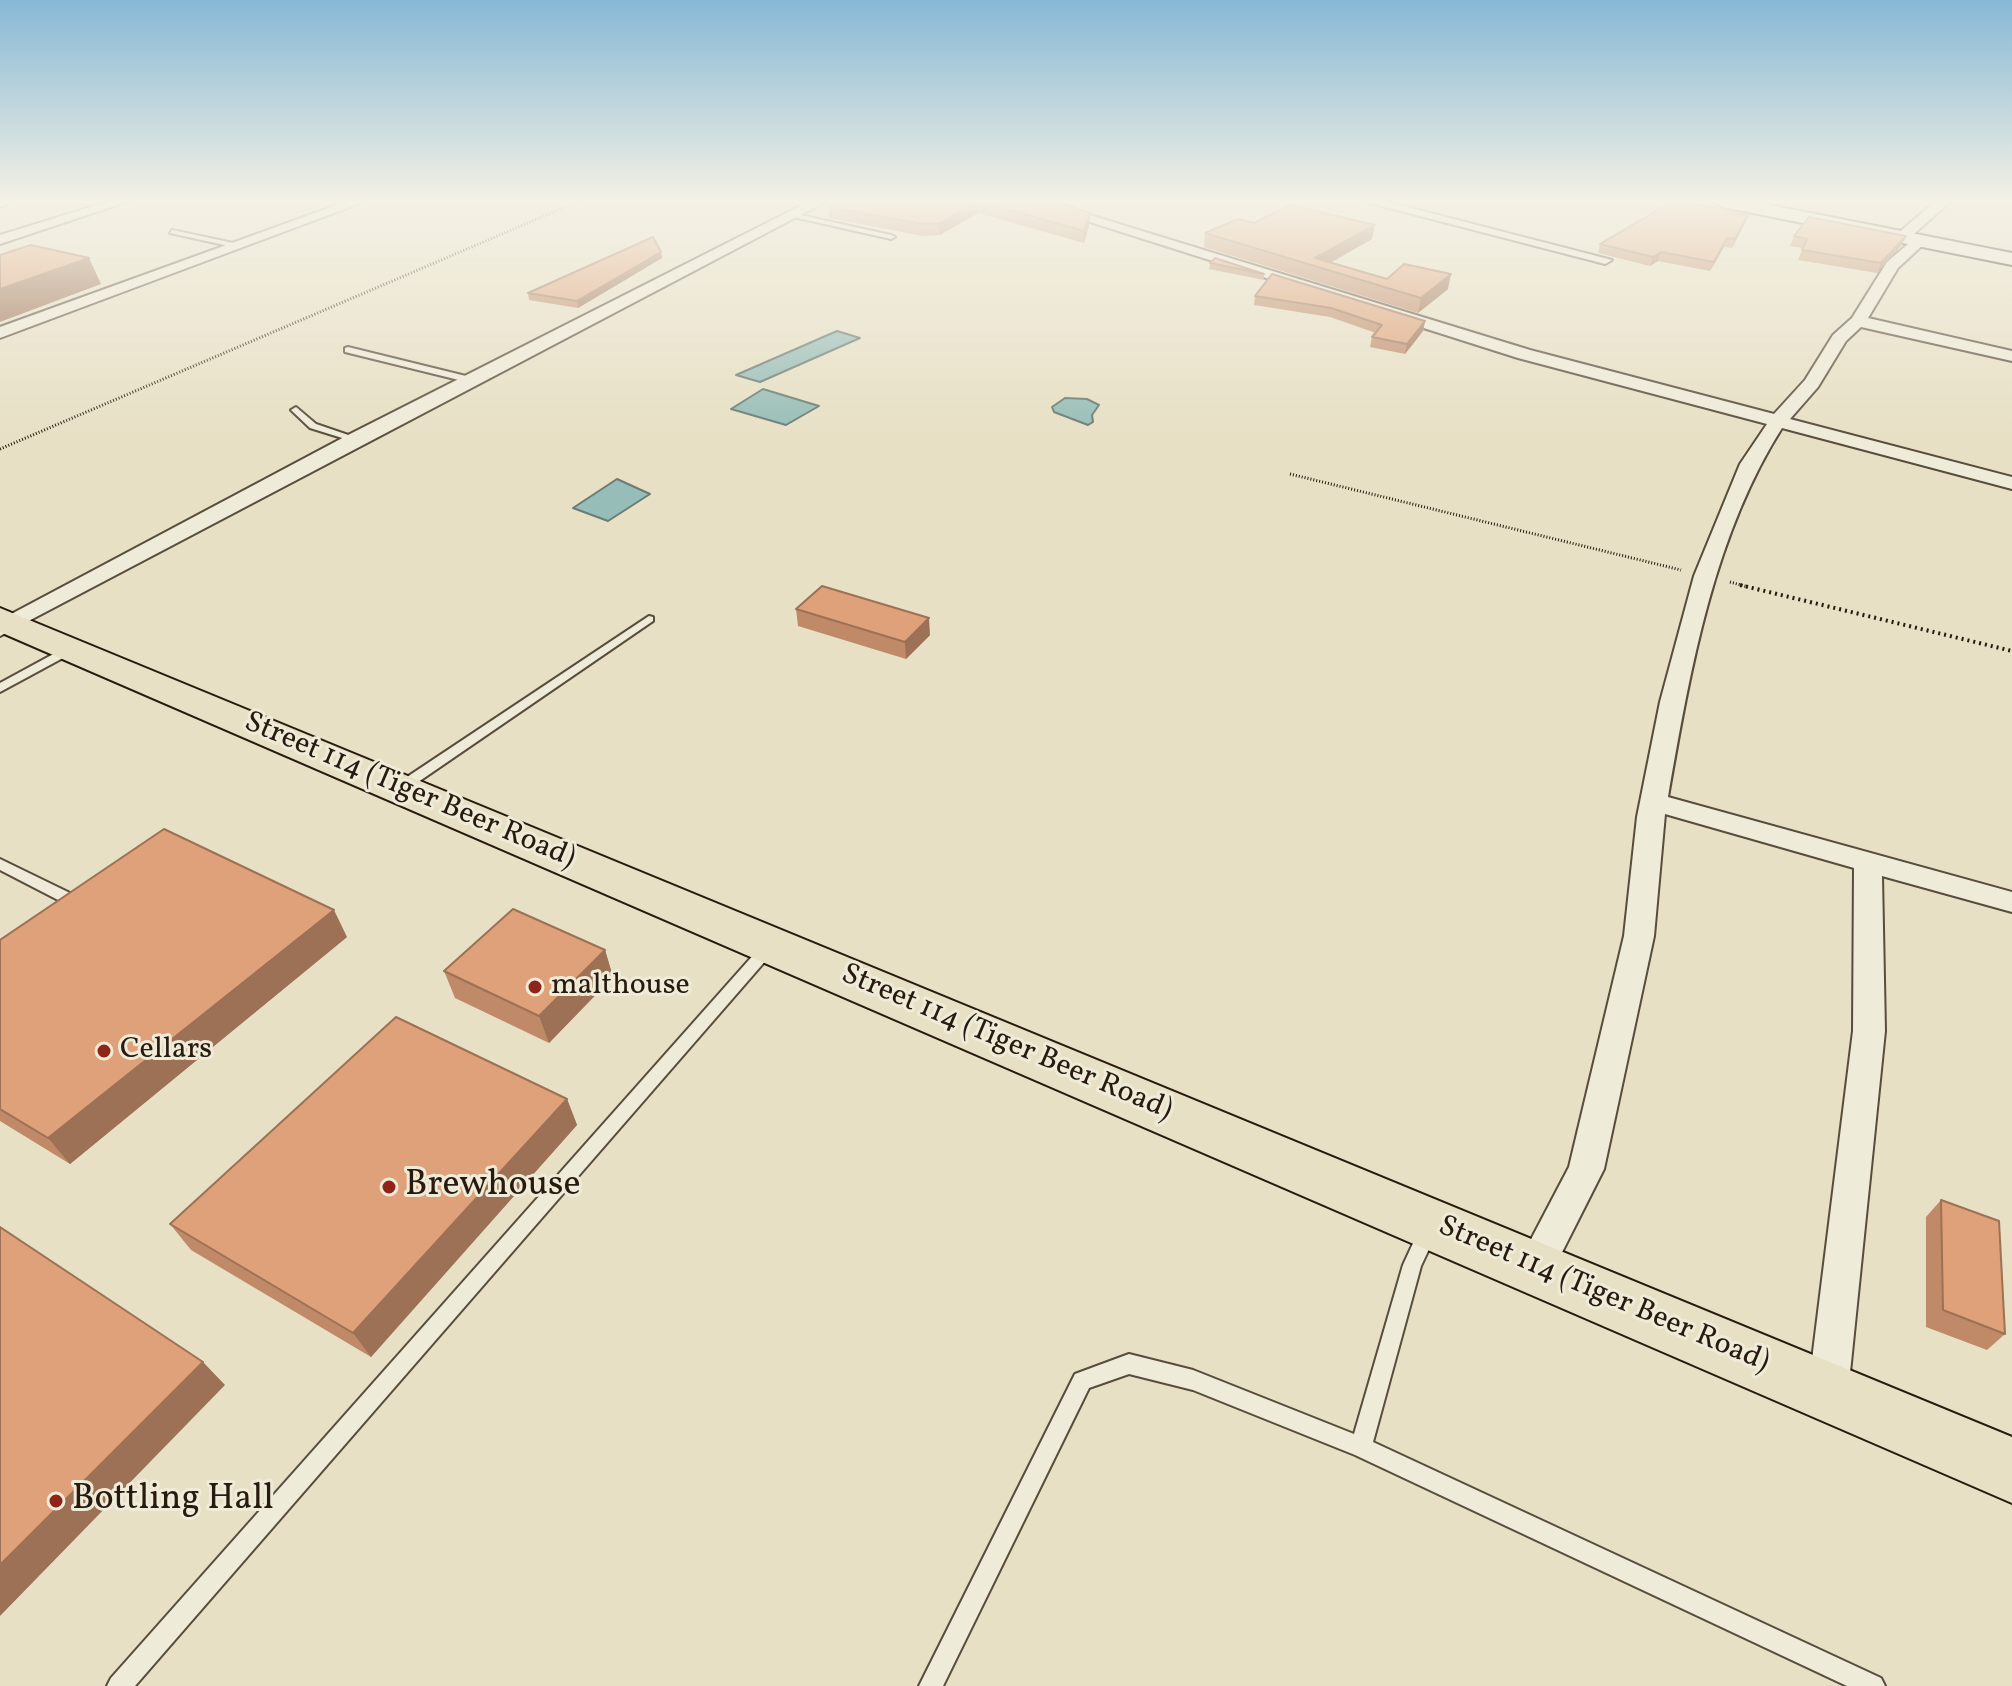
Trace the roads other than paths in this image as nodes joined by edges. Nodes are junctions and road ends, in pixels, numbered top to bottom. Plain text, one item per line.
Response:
1 (146, 280) edge
2 (666, 280) edge
3 (1285, 280) edge
4 (1883, 280) edge
5 (1858, 321) junction
6 (0, 333) edge
7 (348, 350) dead end
8 (2012, 356) edge
9 (471, 380) junction
10 (296, 410) dead end
11 (1777, 422) junction
12 (355, 439) junction
13 (2012, 483) edge
14 (649, 619) dead end
15 (3, 624) edge
16 (70, 649) junction
17 (0, 688) edge
18 (400, 788) junction
19 (1654, 802) junction
20 (1868, 861) junction
21 (0, 864) edge
22 (67, 898) edge
23 (2012, 902) edge
24 (771, 945) junction
25 (1432, 1224) junction
26 (1535, 1268) junction
27 (1828, 1392) junction
28 (1361, 1447) junction
29 (2012, 1470) edge
30 (119, 1686) edge
31 (931, 1686) edge
32 (1873, 1686) edge

1 - 6 street
2 - 9 street
3 - 11 street
4 - 5 street
5 - 8 street
5 - 11 street
7 - 9 lane
9 - 12 street
10 - 12 lane
11 - 13 street
11 - 19 street
12 - 15 street
14 - 18 lane
15 - 16 main road, Street 114 (Tiger Beer Road)
16 - 17 lane
16 - 18 main road, Street 114 (Tiger Beer Road)
18 - 24 main road, Street 114 (Tiger Beer Road)
19 - 20 street
19 - 26 street
20 - 23 street
20 - 27 street
21 - 22 lane
24 - 25 main road, Street 114 (Tiger Beer Road)
24 - 30 lane
25 - 26 main road, Street 114 (Tiger Beer Road)
25 - 28 lane
26 - 27 main road, Street 114 (Tiger Beer Road)
27 - 29 main road, Street 114 (Tiger Beer Road)
28 - 31 lane
28 - 32 lane

